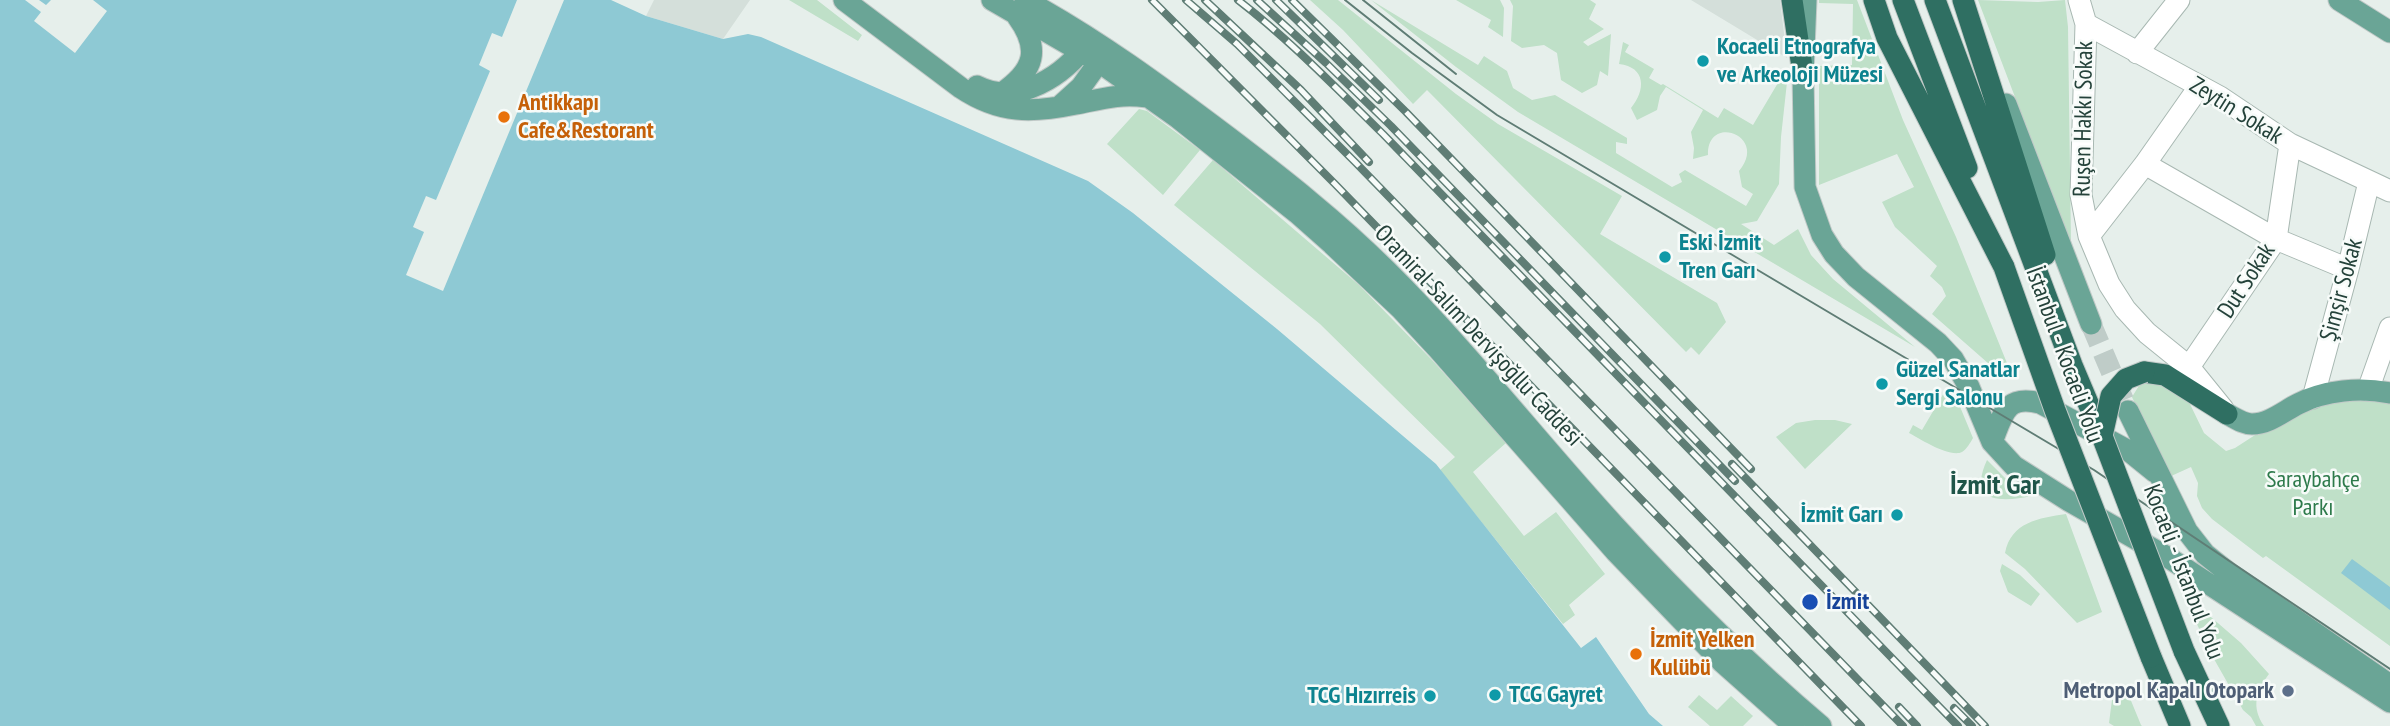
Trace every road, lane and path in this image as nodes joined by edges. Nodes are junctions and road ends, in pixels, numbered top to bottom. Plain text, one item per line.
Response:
1 (844, 0) edge
2 (992, 0) edge
3 (1793, 0) edge
4 (1806, 0) edge
5 (1874, 0) edge
6 (1903, 0) edge
7 (1935, 0) edge
8 (1964, 0) edge
9 (2079, 0) edge
10 (2179, 0) edge
11 (2339, 0) edge
12 (1020, 7) edge
13 (2086, 24) junction
14 (2390, 32) edge
15 (1095, 51) junction
16 (2137, 52) junction
17 (926, 61) junction
18 (1803, 74) junction
19 (2199, 86) junction
20 (1001, 93) junction
21 (1149, 97) junction
22 (1060, 106) junction
23 (2290, 144) junction
24 (2145, 164) junction
25 (2369, 182) junction
26 (2390, 191) edge
27 (2089, 236) junction
28 (2276, 239) junction
29 (2039, 258) junction
30 (2004, 267) junction
31 (2348, 269) junction
32 (2091, 324) tunnel mouth
33 (2390, 328) edge
34 (2189, 367) junction
35 (2368, 390) junction
36 (2390, 393) edge
37 (2313, 398) junction
38 (2128, 411) tunnel mouth
39 (2227, 414) junction
40 (2102, 436) junction
41 (1992, 442) junction
42 (2161, 478) junction
43 (2390, 685) edge
44 (2390, 702) edge
45 (1794, 726) edge
46 (1821, 726) edge
47 (2180, 726) edge
48 (2219, 726) edge

1 - 17 main road
2 - 12 main road, Oramiral Salim Dervişoğllu Caddesi
3 - 18 highway
4 - 18 main road
5 - 30 highway
6 - 30 highway, İstanbul - Kocaeli Yolu
7 - 29 highway
8 - 29 highway
8 - 32 main road
9 - 13 street, Ruşen Hakkı Sokak
10 - 16 street
11 - 14 main road
12 - 15 main road, Oramiral Salim Dervişoğllu Caddesi
12 - 20 main road
13 - 16 street, Zeytin Sokak
13 - 27 street, Ruşen Hakkı Sokak
15 - 20 main road
15 - 21 main road, Oramiral Salim Dervişoğllu Caddesi
15 - 22 main road
15 - 46 main road, Oramiral Salim Dervişoğllu Caddesi
16 - 19 street, Zeytin Sokak
17 - 20 main road
17 - 22 main road
18 - 41 main road
19 - 23 street, Zeytin Sokak
19 - 24 street
21 - 22 main road
21 - 45 main road, Oramiral Salim Dervişoğllu Caddesi
23 - 25 street, Zeytin Sokak
23 - 28 street, Dut Sokak
24 - 27 street
24 - 28 street
25 - 26 street, Zeytin Sokak
25 - 31 street, Şimşir Sokak
27 - 34 street, Ruşen Hakkı Sokak
28 - 31 street
28 - 34 street, Dut Sokak
29 - 40 highway, Kocaeli - İstanbul Yolu
30 - 47 highway, İstanbul - Kocaeli Yolu, bridge
31 - 37 street, Şimşir Sokak
33 - 35 street
34 - 39 street, Ruşen Hakkı Sokak
35 - 36 main road
35 - 37 main road
37 - 39 main road
38 - 42 main road
39 - 40 highway, bridge
40 - 48 highway, Kocaeli - İstanbul Yolu, bridge
41 - 42 main road
41 - 44 main road
42 - 43 main road

